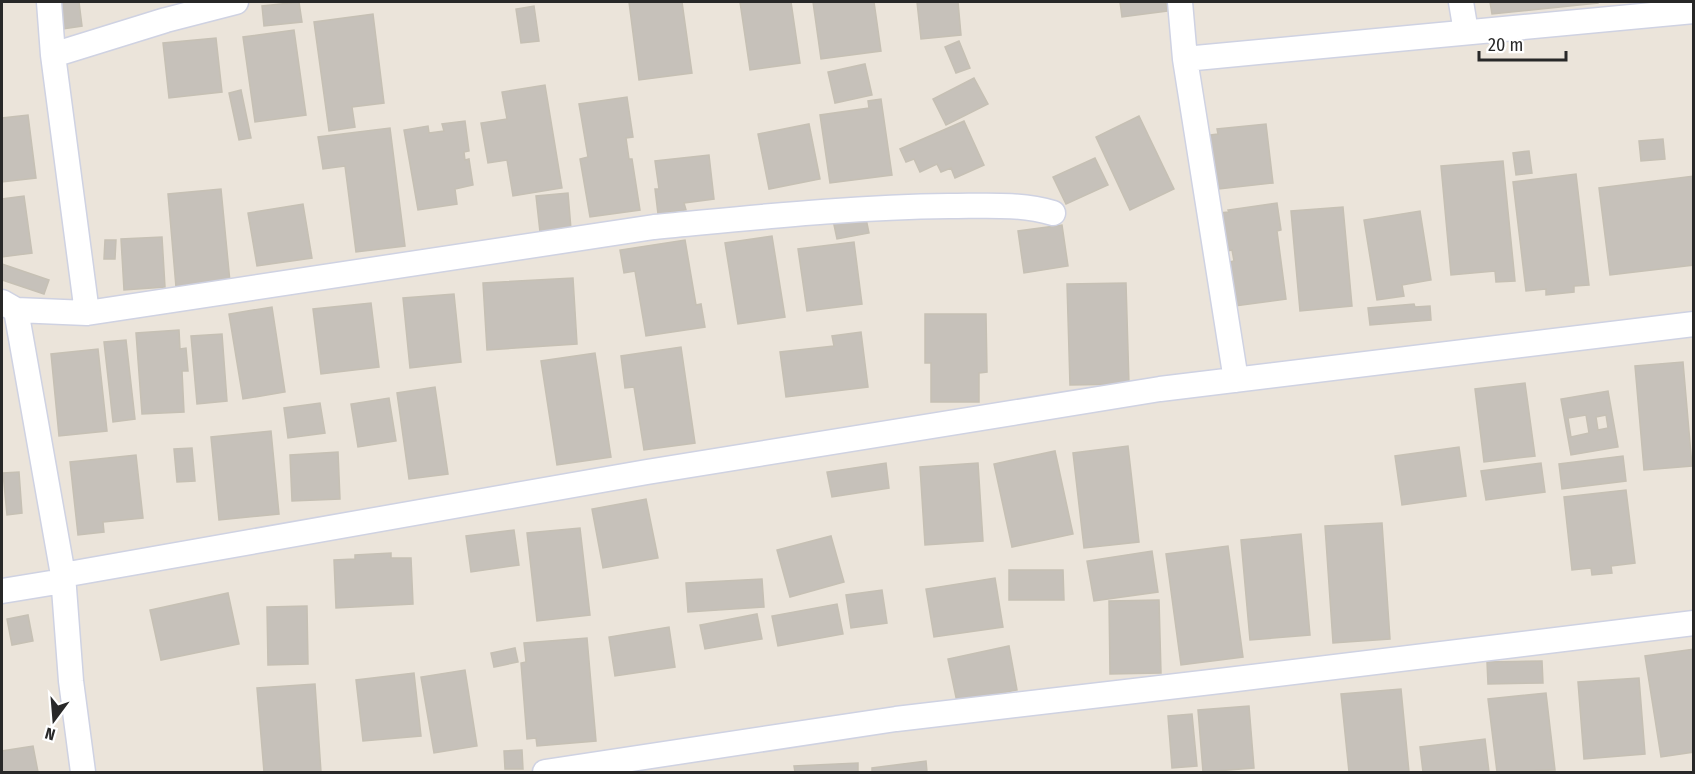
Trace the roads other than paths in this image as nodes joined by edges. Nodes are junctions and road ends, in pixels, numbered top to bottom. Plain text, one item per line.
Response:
1 (49, 2) edge
2 (236, 2) edge
3 (1180, 2) edge
4 (1461, 2) edge
5 (1694, 11) edge
6 (1466, 32) junction
7 (53, 55) junction
8 (1185, 59) junction
9 (1053, 213) dead end
10 (9, 306) edge
11 (87, 313) junction
12 (1694, 324) edge
13 (1236, 380) junction
14 (63, 578) junction
15 (2, 591) edge
16 (1694, 623) edge
17 (83, 772) edge
18 (545, 772) edge

1 - 7 street
2 - 7 street
3 - 8 street
4 - 6 street
5 - 6 street
6 - 8 street
7 - 11 street
8 - 13 street
9 - 11 street
10 - 11 street
10 - 14 street
12 - 13 street
13 - 14 street
14 - 15 street
14 - 17 street
16 - 18 street

